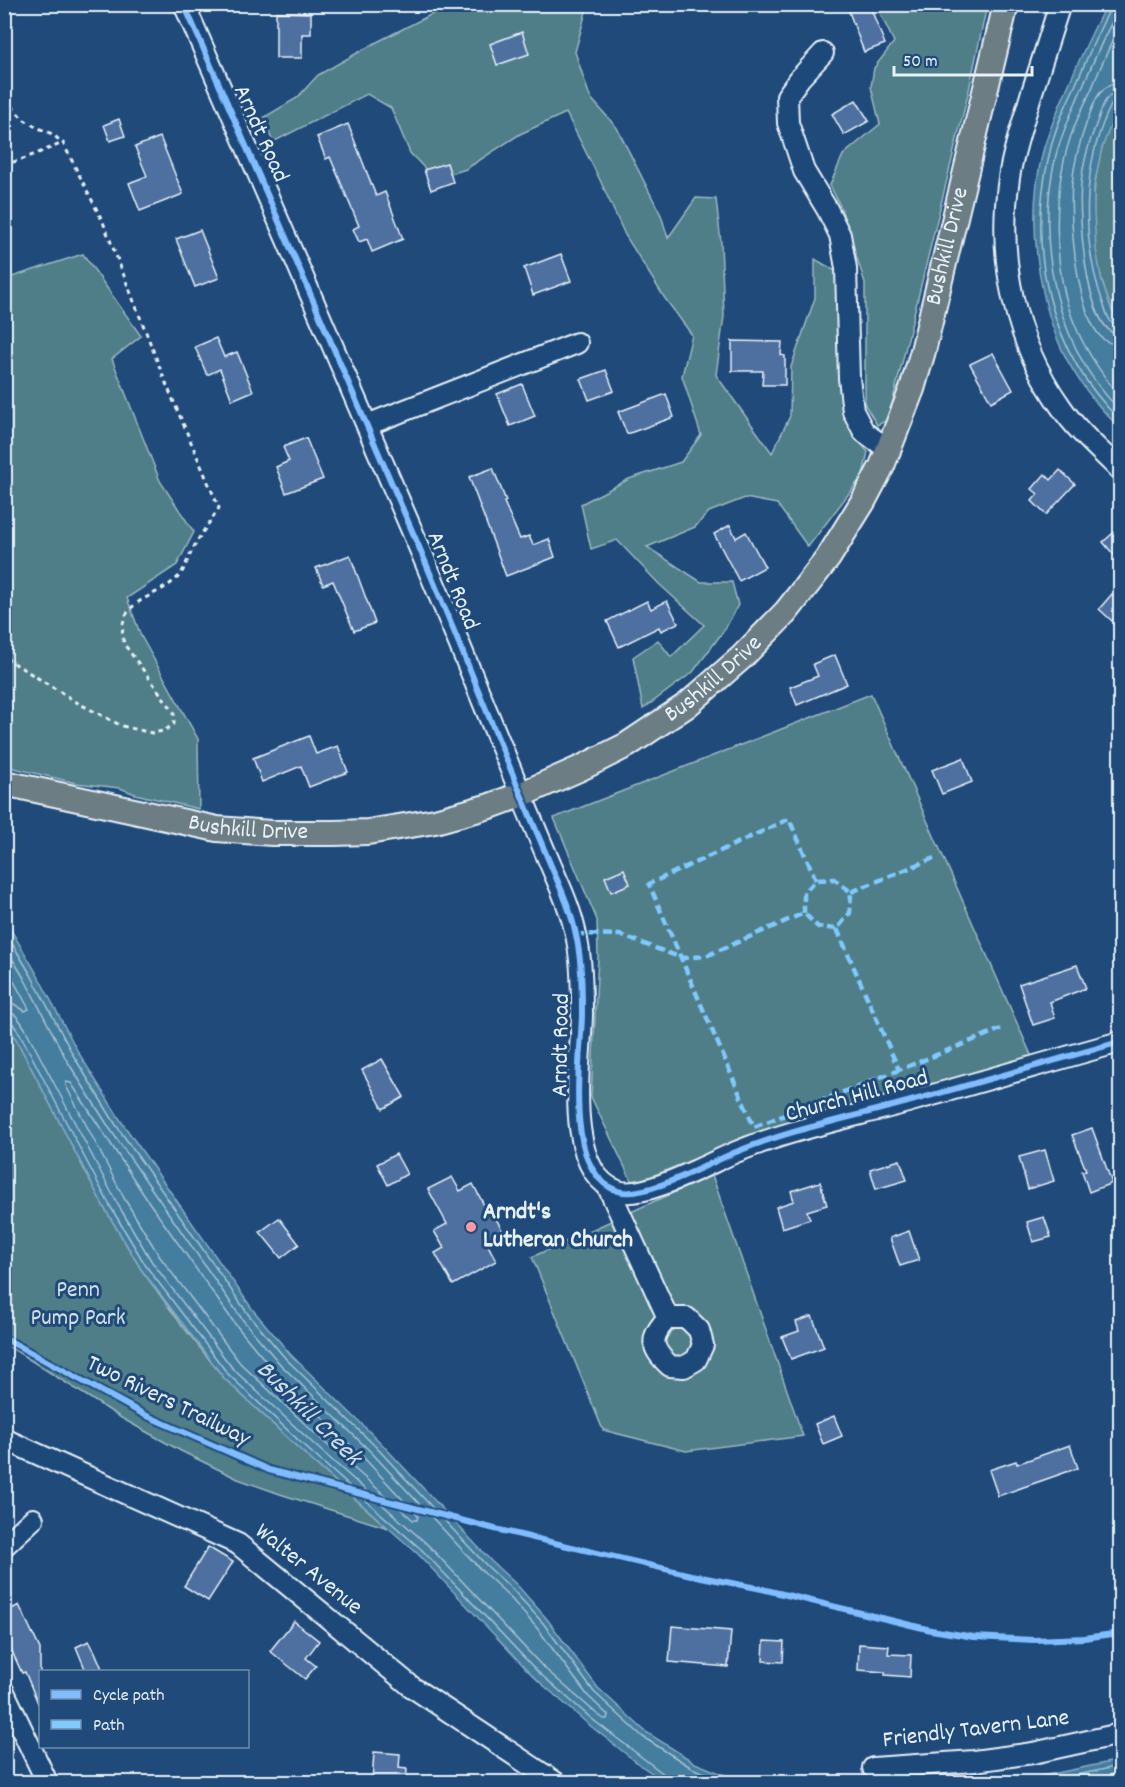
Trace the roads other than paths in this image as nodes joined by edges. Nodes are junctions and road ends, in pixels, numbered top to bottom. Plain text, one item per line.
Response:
1 (184, 4) edge
2 (1006, 4) edge
3 (1060, 4) edge
4 (823, 53) dead end
5 (577, 343) dead end
6 (367, 425) junction
7 (888, 450) junction
8 (1120, 470) edge
9 (4, 783) edge
10 (520, 795) junction
11 (1120, 1042) edge
12 (608, 1187) junction
13 (668, 1318) dead end
14 (4, 1439) edge
15 (33, 1519) dead end
16 (4, 1546) edge
17 (4, 1692) edge
18 (1120, 1734) edge
19 (873, 1768) dead end
20 (47, 1782) edge
21 (555, 1782) edge

1 - 6 street, Arndt Road
2 - 7 main road, Bushkill Drive
3 - 8 street
4 - 7 street
5 - 6 street
6 - 10 street, Arndt Road
7 - 10 main road, Bushkill Drive
9 - 10 main road, Bushkill Drive
10 - 12 street, Arndt Road
11 - 12 street, Church Hill Road
12 - 13 street, Arndt Road
14 - 21 street, Walter Avenue
15 - 16 street
17 - 20 street
18 - 19 street, Friendly Tavern Lane

